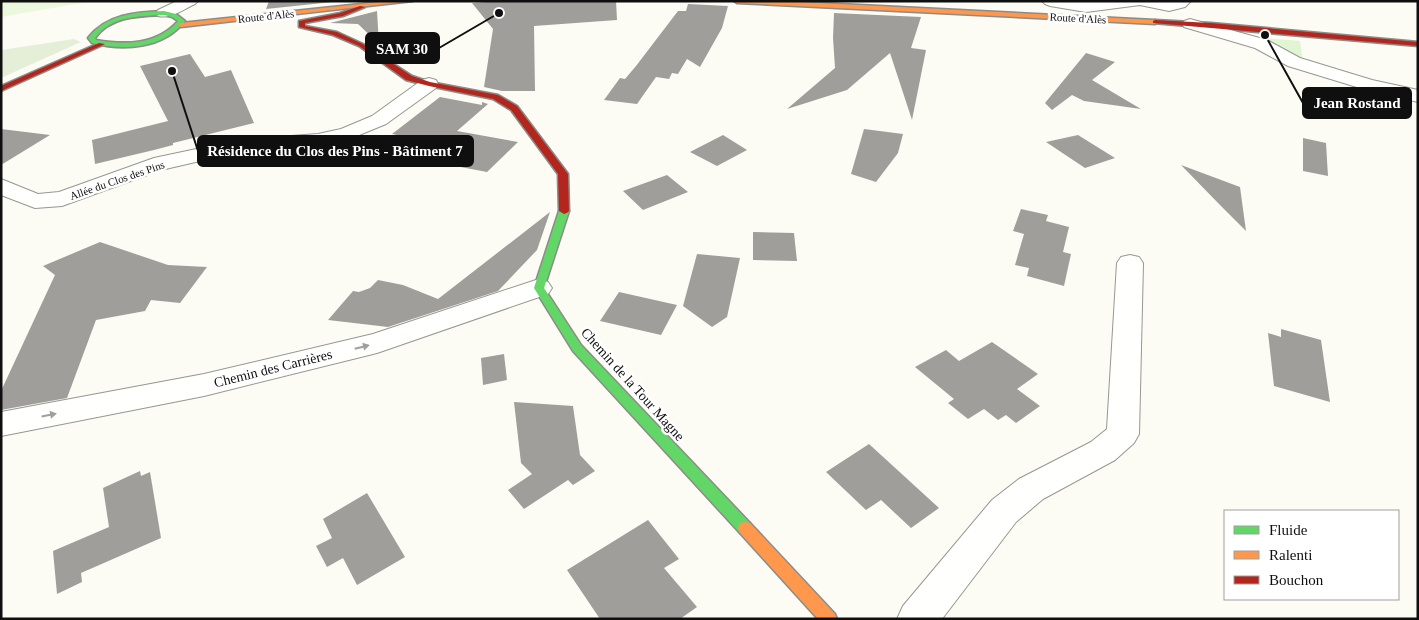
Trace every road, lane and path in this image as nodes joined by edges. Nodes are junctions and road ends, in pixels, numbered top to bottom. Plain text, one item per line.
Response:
1 (190, 1) edge
2 (410, 1) edge
3 (737, 1) edge
4 (1050, 1) edge
5 (1138, 1) edge
6 (1142, 1) edge
7 (1183, 1) edge
8 (362, 7) junction
9 (164, 13) junction
10 (1190, 24) junction
11 (181, 26) junction
12 (100, 44) junction
13 (1418, 44) edge
14 (429, 84) junction
15 (1, 89) edge
16 (1418, 96) edge
17 (1, 186) edge
18 (1130, 263) dead end
19 (539, 288) junction
20 (1, 424) edge
21 (829, 619) edge
22 (918, 619) edge

1 - 9 street
2 - 8 main road, Route d'Alès
3 - 10 main road, Route d'Alès
4 - 5 street
6 - 7 street
8 - 11 main road, Route d'Alès
8 - 14 main road
9 - 11 main road
9 - 12 main road
10 - 13 main road, Route d'Alès
10 - 16 street
11 - 12 main road
12 - 15 main road
14 - 17 street, Allée du Clos des Pins
14 - 19 main road
18 - 22 street
20 -> 19 street, Chemin des Carrières
19 - 21 main road, Chemin de la Tour Magne

